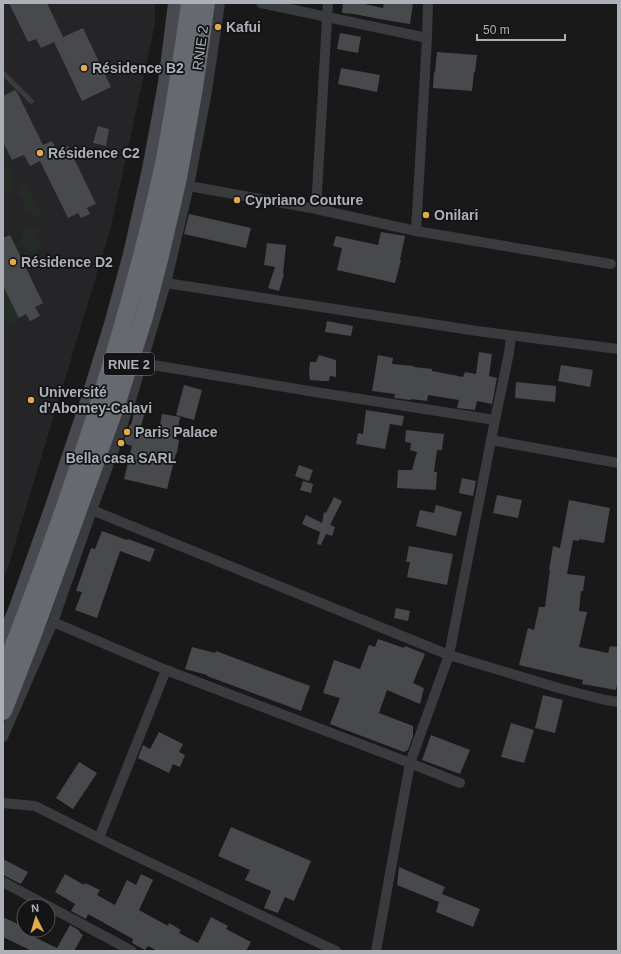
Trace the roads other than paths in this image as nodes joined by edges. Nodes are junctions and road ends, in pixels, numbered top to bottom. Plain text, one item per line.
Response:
1 (175, 3) edge
2 (190, 3) edge
3 (206, 3) edge
4 (220, 3) edge
5 (260, 3) edge
6 (328, 3) edge
7 (428, 3) edge
8 (327, 17) junction
9 (427, 38) junction
10 (3, 73) edge
11 (31, 101) dead end
12 (189, 186) junction
13 (316, 209) junction
14 (416, 231) junction
15 (610, 264) dead end
16 (166, 283) junction
17 (511, 336) junction
18 (618, 349) edge
19 (141, 363) junction
20 (495, 420) junction
21 (491, 440) junction
22 (618, 463) edge
23 (92, 510) junction
24 (52, 622) junction
25 (3, 639) edge
26 (449, 654) junction
27 (166, 670) junction
28 (3, 674) edge
29 (618, 702) edge
30 (3, 711) edge
31 (3, 737) edge
32 (410, 763) junction
33 (460, 783) dead end
34 (3, 803) edge
35 (99, 838) junction
36 (3, 882) edge
37 (33, 898) edge
38 (56, 910) edge
39 (132, 951) edge
40 (336, 951) edge
41 (376, 951) edge

1 - 25 street
2 - 28 highway, RNIE 2 / RNIE 2
3 - 30 highway, RNIE 2 / RNIE 2
4 - 12 street
5 - 8 street
6 - 8 street
7 - 9 street
8 - 9 street
8 - 13 street
9 - 14 street
10 - 11 lane
12 - 13 street
12 - 16 street
13 - 14 street
14 - 15 street
16 - 17 street
16 - 19 street
17 - 18 street
17 - 20 street
19 - 20 street
19 - 23 street
20 - 21 street
21 - 22 street
21 - 26 street
23 - 24 street
23 - 26 street
24 - 27 street
24 - 31 street
26 - 29 street
26 - 32 street
27 - 32 street
27 - 35 street
32 - 33 street
32 - 41 street
34 - 35 street
35 - 40 street
36 - 37 street
38 - 39 street

